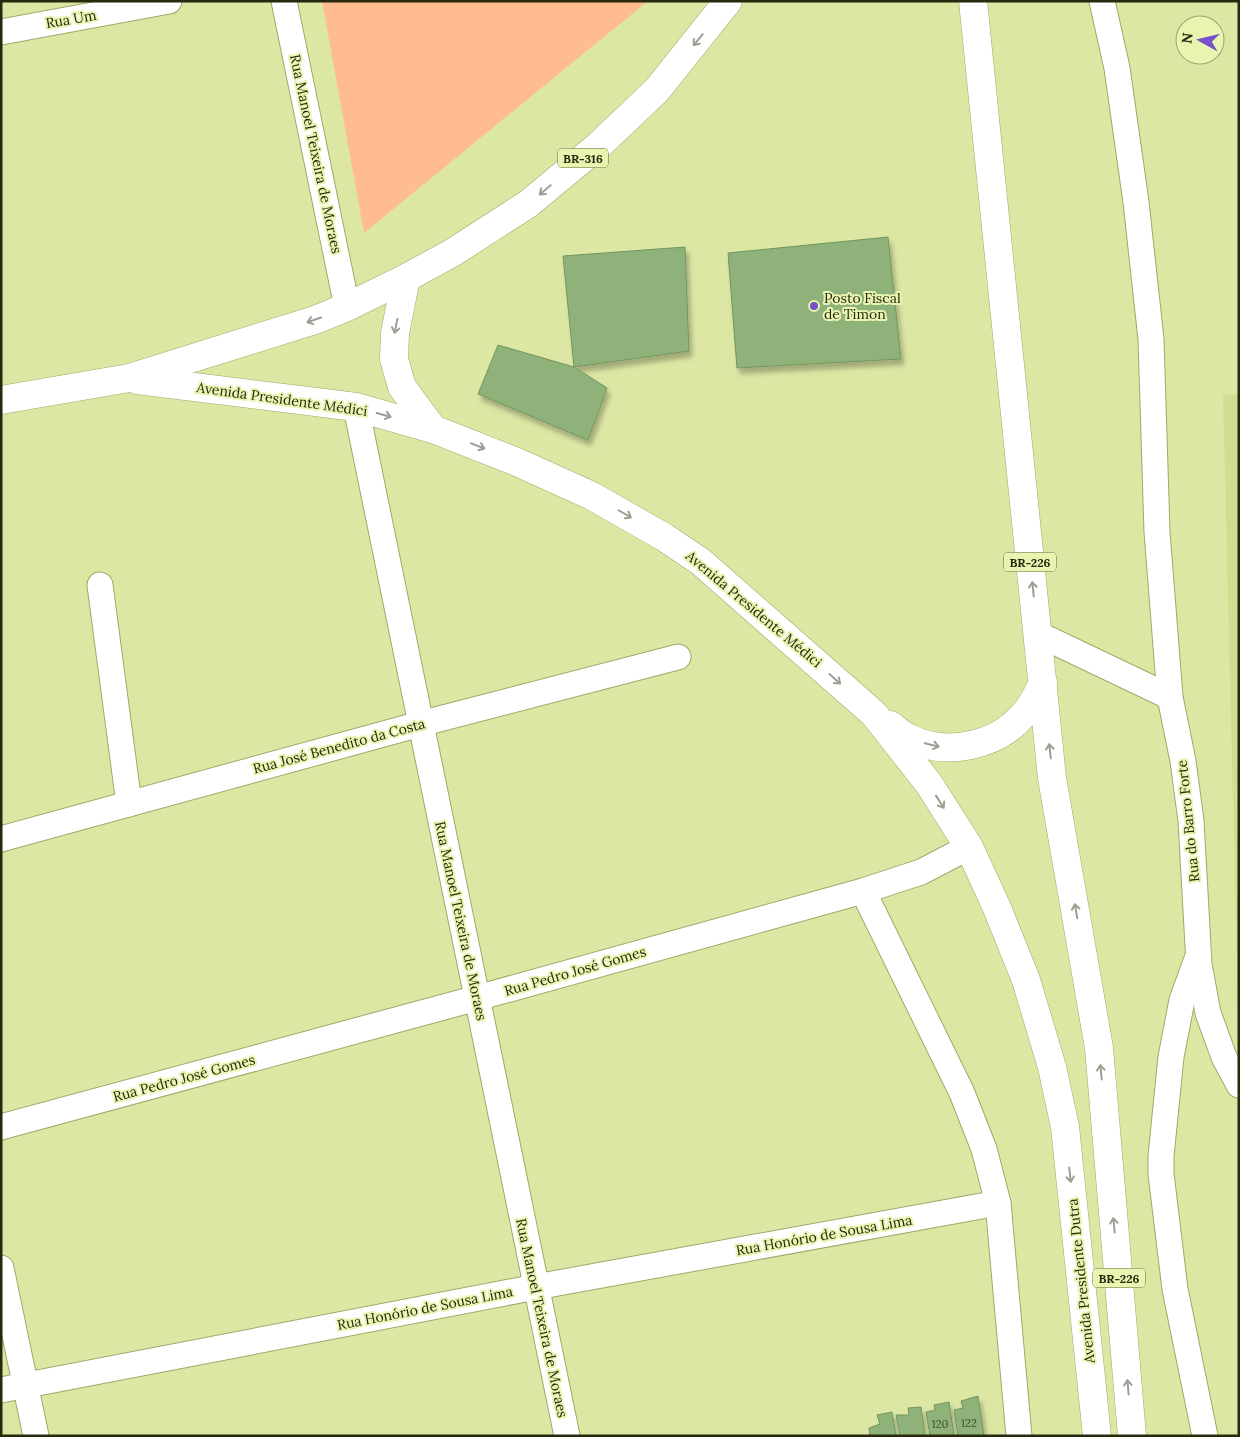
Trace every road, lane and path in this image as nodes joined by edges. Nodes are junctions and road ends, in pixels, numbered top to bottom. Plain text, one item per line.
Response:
1 (169, 1) edge
2 (284, 1) edge
3 (728, 1) edge
4 (973, 1) edge
5 (1102, 1) edge
6 (1, 32) edge
7 (406, 278) junction
8 (348, 307) junction
9 (128, 378) junction
10 (1, 400) edge
11 (356, 407) junction
12 (432, 429) junction
13 (100, 585) dead end
14 (1038, 634) junction
15 (678, 656) dead end
16 (1043, 682) junction
17 (1170, 697) junction
18 (874, 714) junction
19 (420, 724) junction
20 (129, 804) junction
21 (1, 838) edge
22 (969, 847) junction
23 (863, 891) junction
24 (1199, 953) junction
25 (477, 998) junction
26 (1239, 1085) edge
27 (1, 1127) edge
28 (1065, 1127) joint
29 (998, 1203) junction
30 (1, 1268) edge
31 (536, 1287) junction
32 (26, 1386) junction
33 (1, 1390) edge
34 (36, 1436) edge
35 (567, 1436) edge
36 (1019, 1436) edge
37 (1097, 1436) edge
38 (1132, 1436) edge
39 (1205, 1436) edge

1 - 6 street, Rua Um
2 - 8 street, Rua Manoel Teixeira de Moraes
3 -> 7 main road, Avenida Presidente Médici / BR-316
14 -> 4 main road, BR-226
5 - 17 street, Rua do Barro Forte
7 - 8 main road, Avenida Presidente Médici / BR-316
7 -> 12 main road
8 -> 9 main road, Avenida Presidente Médici / BR-316
9 - 10 main road, Avenida Presidente Médici
9 - 11 main road, Avenida Presidente Médici
11 -> 12 main road, Avenida Presidente Médici
11 - 19 street, Rua Manoel Teixeira de Moraes
12 -> 18 main road, Avenida Presidente Médici / BR-226
13 - 20 street
14 - 16 main road, BR-226
14 - 17 street
15 - 19 street, Rua José Benedito da Costa
18 -> 16 main road
38 -> 16 main road, BR-226
17 - 24 street, Rua do Barro Forte
18 -> 22 main road, Avenida Presidente Médici / BR-226
19 - 20 street, Rua José Benedito da Costa
19 - 25 street, Rua Manoel Teixeira de Moraes
20 - 21 street, Rua José Benedito da Costa
22 - 23 street, Rua Pedro José Gomes
22 - 28 main road, Avenida Presidente Médici / BR-226
23 - 25 street, Rua Pedro José Gomes
23 - 29 street
24 - 26 street, Rua do Barro Forte
24 - 39 street
25 - 27 street, Rua Pedro José Gomes
25 - 31 street, Rua Manoel Teixeira de Moraes
28 -> 37 main road, Avenida Presidente Dutra / BR-226
29 - 31 street, Rua Honório de Sousa Lima
29 - 36 street
30 - 32 street
31 - 32 street, Rua Honório de Sousa Lima
31 - 35 street, Rua Manoel Teixeira de Moraes
32 - 33 street, Rua Honório de Sousa Lima
32 - 34 street

